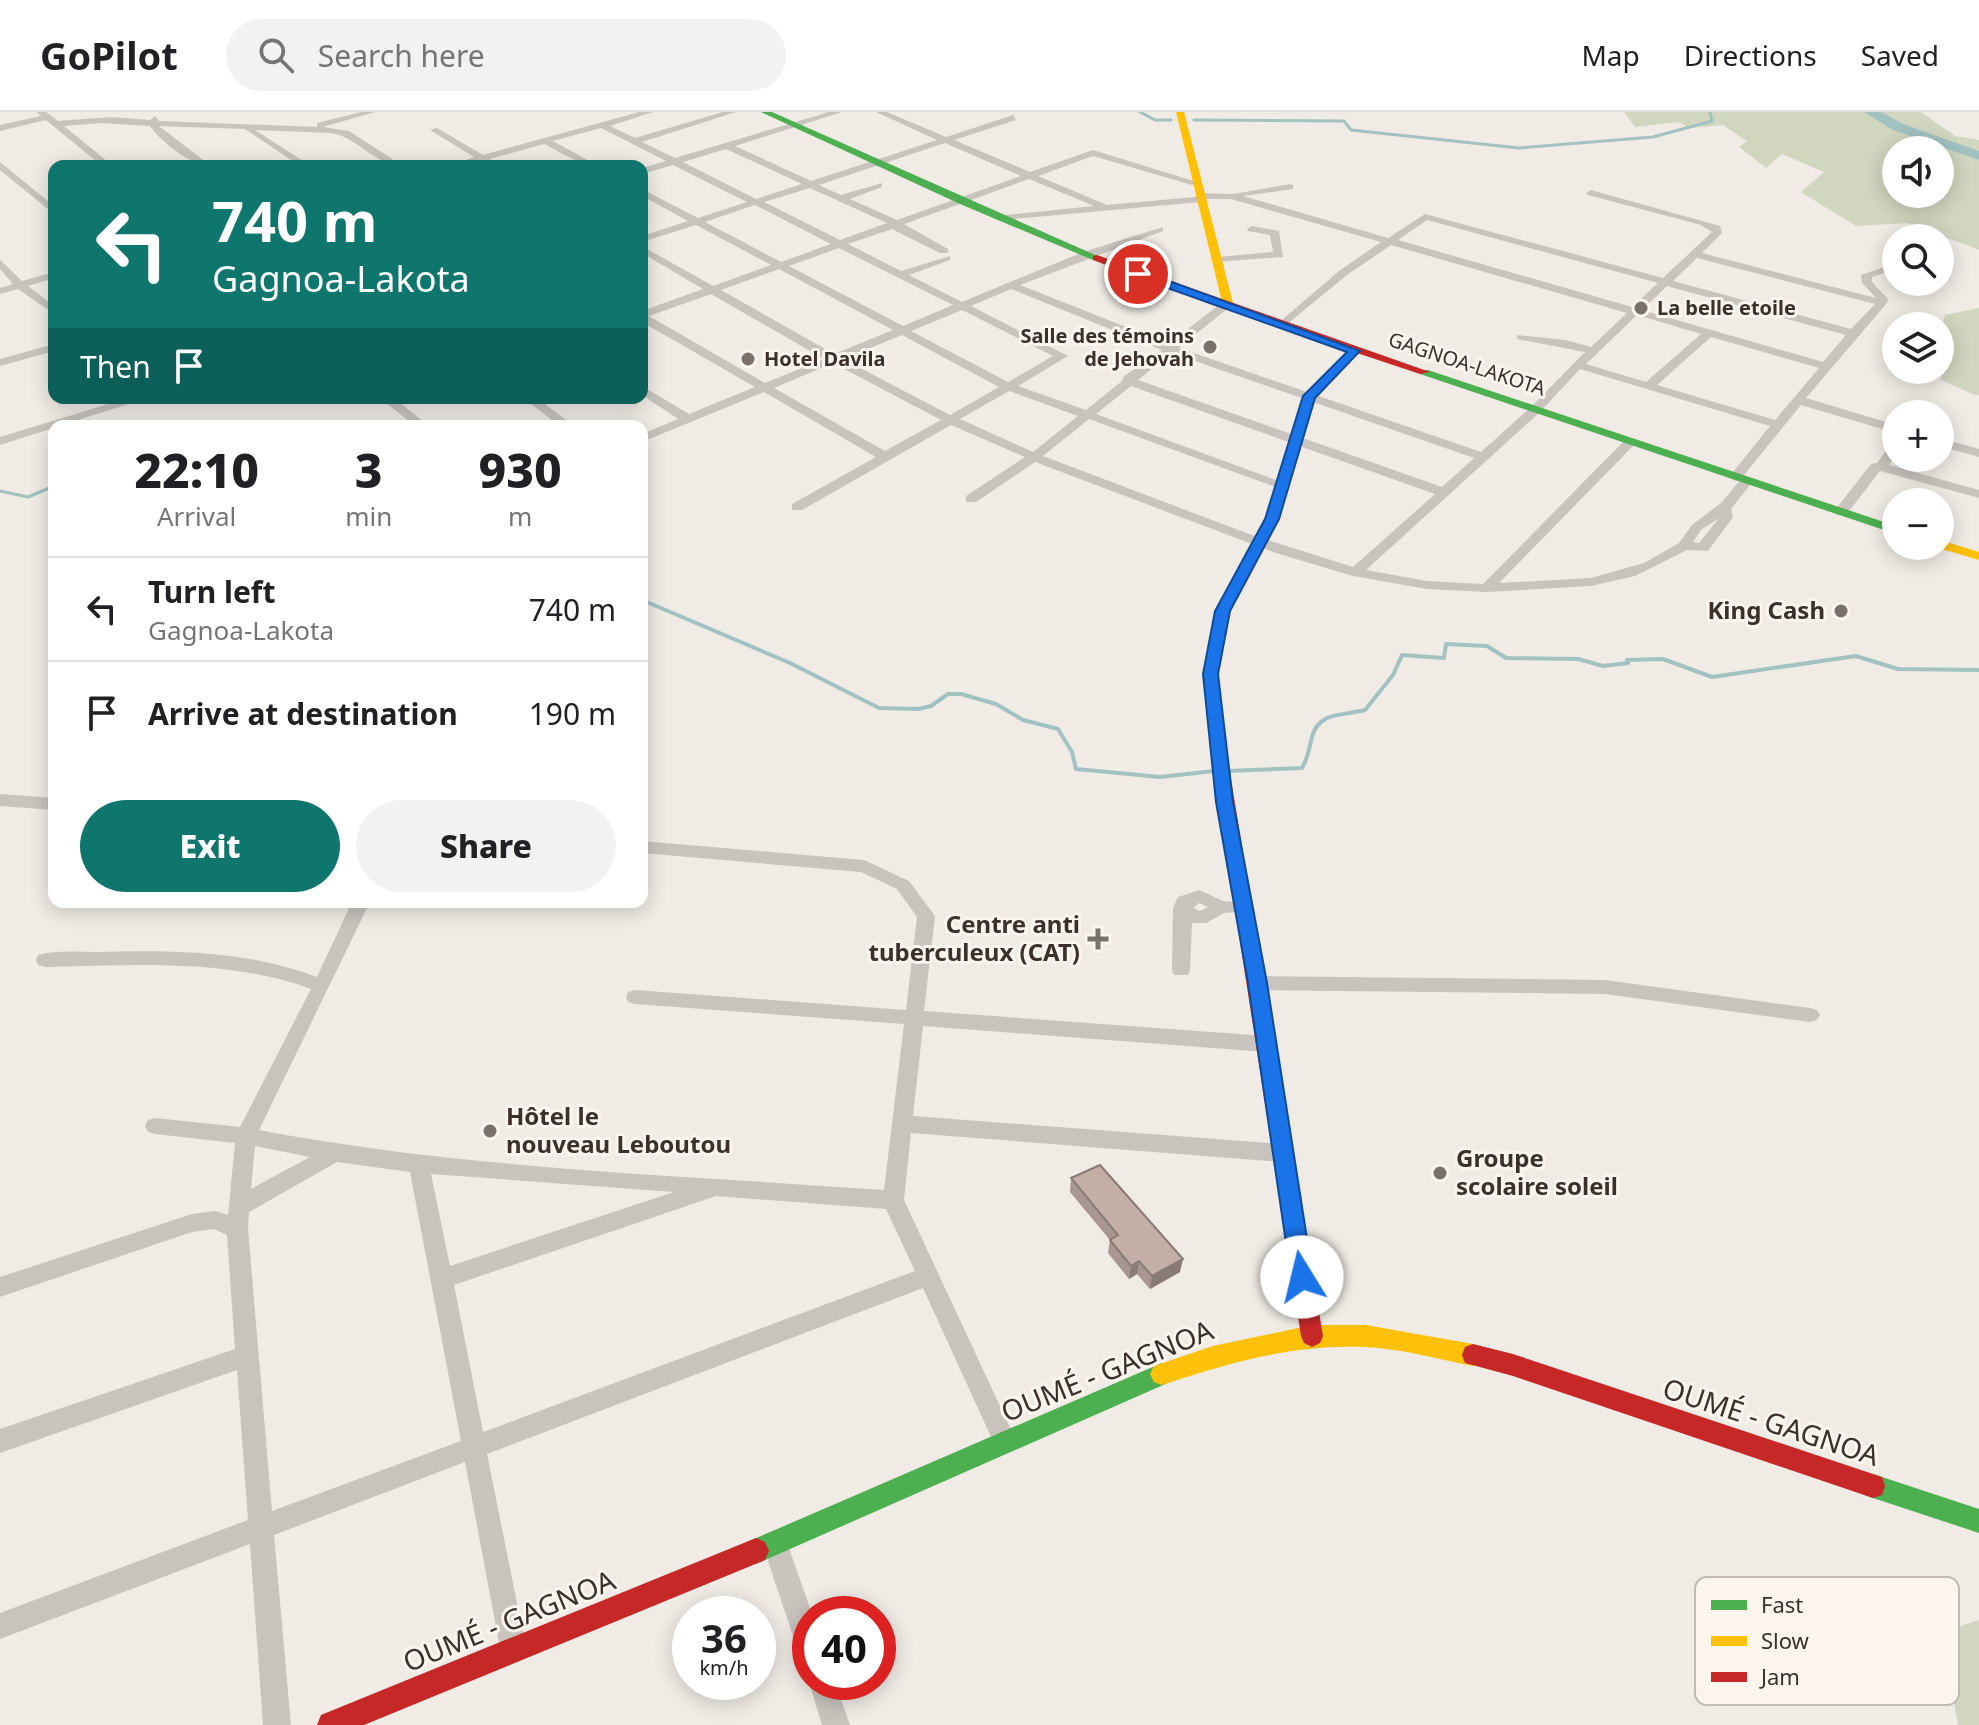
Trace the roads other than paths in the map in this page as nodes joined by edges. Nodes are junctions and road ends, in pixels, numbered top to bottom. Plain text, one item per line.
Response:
1 (371, 112) edge
2 (649, 112) edge
3 (732, 112) edge
4 (765, 112) edge
5 (838, 112) edge
6 (880, 112) edge
7 (1180, 112) edge
8 (45, 114) edge
9 (157, 117) edge
10 (1013, 118) dead end
11 (58, 124) junction
12 (602, 125) junction
13 (794, 126) junction
14 (0, 128) edge
15 (246, 128) junction
16 (303, 129) junction
17 (434, 130) dead end
18 (945, 140) junction
19 (546, 141) junction
20 (634, 141) junction
21 (727, 146) junction
22 (483, 158) junction
23 (101, 160) edge
24 (198, 160) edge
25 (297, 160) edge
26 (389, 160) edge
27 (476, 160) edge
28 (486, 160) edge
29 (582, 160) edge
30 (675, 162) junction
31 (876, 163) junction
32 (0, 165) edge
33 (648, 169) edge
34 (1033, 177) junction
35 (811, 184) junction
36 (879, 185) dead end
37 (1290, 187) dead end
38 (1198, 193) junction
39 (1591, 193) dead end
40 (648, 195) edge
41 (1231, 196) junction
42 (842, 198) junction
43 (754, 202) junction
44 (963, 202) junction
45 (48, 206) edge
46 (1108, 209) junction
47 (1006, 218) junction
48 (694, 220) junction
49 (897, 226) junction
50 (1159, 229) dead end
51 (1252, 229) dead end
52 (648, 237) edge
53 (1393, 240) junction
54 (840, 245) junction
55 (648, 252) edge
56 (1087, 254) junction
57 (1695, 254) junction
58 (1218, 260) junction
59 (0, 263) edge
60 (780, 266) junction
61 (1882, 271) edge
62 (900, 275) junction
63 (48, 277) edge
64 (1666, 281) junction
65 (20, 285) junction
66 (1012, 286) junction
67 (713, 290) junction
68 (0, 291) edge
69 (1882, 303) junction
70 (48, 306) edge
71 (1224, 306) junction
72 (960, 307) junction
73 (1634, 311) junction
74 (648, 314) edge
75 (648, 320) edge
76 (1281, 326) junction
77 (900, 331) junction
78 (1709, 333) junction
79 (1853, 333) junction
80 (1521, 337) dead end
81 (1168, 348) junction
82 (48, 349) edge
83 (1354, 351) junction
84 (1593, 351) junction
85 (833, 359) junction
86 (0, 363) edge
87 (1578, 365) junction
88 (1826, 366) junction
89 (1127, 380) junction
90 (1007, 386) junction
91 (1648, 386) junction
92 (766, 389) junction
93 (648, 394) edge
94 (1309, 396) junction
95 (1798, 400) junction
96 (121, 404) edge
97 (398, 404) edge
98 (537, 404) edge
99 (1535, 410) junction
100 (1084, 416) junction
101 (69, 420) edge
102 (416, 420) edge
103 (560, 420) edge
104 (689, 420) junction
105 (950, 420) junction
106 (1778, 425) junction
107 (1882, 425) edge
108 (48, 426) edge
109 (648, 436) edge
110 (1295, 439) junction
111 (0, 441) edge
112 (1630, 442) junction
113 (1954, 446) edge
114 (1979, 453) edge
115 (886, 457) junction
116 (1034, 457) junction
117 (1483, 457) junction
118 (1881, 467) joint
119 (1741, 479) junction
120 (1283, 485) junction
121 (1443, 492) junction
122 (1979, 494) edge
123 (971, 499) dead end
124 (797, 507) dead end
125 (1841, 512) junction
126 (1882, 525) edge
127 (1260, 543) junction
128 (1954, 548) edge
129 (1979, 556) edge
130 (1357, 571) junction
131 (1487, 588) junction
132 (0, 800) edge
133 (48, 804) edge
134 (648, 847) edge
135 (1244, 907) junction
136 (358, 908) edge
137 (45, 960) dead end
138 (1181, 970) dead end
139 (1257, 983) junction
140 (322, 986) junction
141 (635, 997) dead end
142 (1810, 1015) dead end
143 (914, 1018) junction
144 (1266, 1044) junction
145 (902, 1124) junction
146 (155, 1126) dead end
147 (246, 1136) junction
148 (335, 1153) junction
149 (1282, 1153) junction
150 (419, 1164) junction
151 (718, 1186) junction
152 (893, 1200) junction
153 (238, 1218) junction
154 (928, 1276) junction
155 (441, 1279) junction
156 (0, 1287) edge
157 (1312, 1336) junction
158 (245, 1356) junction
159 (0, 1441) edge
160 (1005, 1442) junction
161 (474, 1447) junction
162 (1979, 1521) edge
163 (260, 1528) junction
164 (775, 1543) junction
165 (793, 1596) edge
166 (0, 1626) edge
167 (513, 1648) junction
168 (828, 1700) edge
169 (277, 1725) edge
170 (331, 1725) edge
171 (836, 1725) edge

1 - 16 street
2 - 12 street
3 - 20 street
4 - 13 main road, GAGNOA-LAKOTA
5 - 13 street
6 - 18 street
7 - 38 main road
8 - 11 street
8 - 14 street
9 - 11 street
9 - 15 street
9 - 24 street
10 - 18 street
11 - 23 street
12 - 19 street
12 - 20 street
13 - 21 street
13 - 31 main road, GAGNOA-LAKOTA
15 - 16 street
15 - 25 street
16 - 26 street
17 - 22 street
18 - 31 street
18 - 34 street
19 - 22 street
19 - 29 street
20 - 30 street
21 - 30 street
21 - 35 street
22 - 27 street
22 - 28 street
30 - 33 street
30 - 43 street
31 - 35 street
31 - 44 main road, GAGNOA-LAKOTA
32 - 45 street
34 - 38 street
34 - 44 street
34 - 46 street
35 - 42 street
35 - 43 street
36 - 42 street
37 - 41 street
38 - 41 street
38 - 46 street
38 - 58 main road
39 - 57 street
40 - 48 street
41 - 53 street
42 - 49 street
43 - 48 street
43 - 54 street
44 - 47 main road, GAGNOA-LAKOTA
44 - 49 street
46 - 47 street
47 - 56 main road, GAGNOA-LAKOTA
48 - 52 street
48 - 60 street
49 - 54 street
49 - 62 street
50 - 56 street
51 - 58 street
53 - 64 street
53 - 73 street
53 - 76 street
54 - 60 street
54 - 62 street
55 - 67 street
56 - 66 street
56 - 71 main road, GAGNOA-LAKOTA
57 - 64 street
57 - 69 street
58 - 71 main road
59 - 65 street
60 - 67 street
60 - 77 street
61 - 69 street
62 - 72 street
63 - 65 street
64 - 73 street
64 - 79 street
65 - 68 street
65 - 70 street
66 - 72 street
66 - 81 street
67 - 74 street
67 - 85 street
69 - 79 street
71 - 76 main road, GAGNOA-LAKOTA
71 - 81 street
72 - 77 street
72 - 90 street
73 - 78 street
73 - 84 street
75 - 92 street
76 - 83 main road, GAGNOA-LAKOTA
77 - 85 street
77 - 90 street
78 - 88 street
78 - 91 street
79 - 88 street
80 - 84 street
81 - 89 street
81 - 94 street
82 - 86 street
83 - 94 main road
83 - 99 main road, GAGNOA-LAKOTA
84 - 87 street
85 - 92 street
85 - 105 street
87 - 91 street
87 - 99 street
88 - 95 street
89 - 100 street
89 - 110 street
90 - 100 street
90 - 105 street
91 - 106 street
92 - 104 street
92 - 115 street
93 - 104 street
94 - 110 main road
94 - 117 street
95 - 106 street
95 - 107 street
96 - 101 street
97 - 102 street
98 - 103 street
99 - 112 main road, GAGNOA-LAKOTA
99 - 117 street
100 - 116 street
100 - 120 street
104 - 109 street
105 - 115 street
105 - 116 street
106 - 119 street
108 - 111 street
110 - 120 main road
110 - 121 street
112 - 119 main road, GAGNOA-LAKOTA
112 - 131 street
113 - 114 street
115 - 124 street
116 - 123 street
116 - 127 street
117 - 121 street
118 - 122 street
118 - 125 street
119 - 125 main road, GAGNOA-LAKOTA
119 - 131 street
120 - 127 main road
121 - 130 street
125 - 126 main road, GAGNOA-LAKOTA
127 - 130 street
127 - 135 main road
128 - 129 main road
130 - 131 street
132 - 133 street
134 - 143 street
135 - 138 street
135 - 139 main road
136 - 140 street
137 - 140 street
139 - 142 street
139 - 144 main road
140 - 147 street
141 - 143 street
143 - 144 street
143 - 145 street
144 - 149 main road
145 - 149 street
145 - 152 street
146 - 147 street
147 - 148 street
147 - 153 street
148 - 150 street
148 - 153 street
149 - 157 main road
150 - 151 street
150 - 155 street
151 - 152 street
151 - 155 street
152 - 154 street
153 - 156 street
153 - 158 street
154 - 160 street
154 - 161 street
155 - 161 street
157 - 160 main road, OUMÉ - GAGNOA
157 - 162 main road, OUMÉ - GAGNOA
158 - 159 street
158 - 163 street
160 - 164 main road, OUMÉ - GAGNOA
161 - 163 street
161 - 167 street
163 - 166 street
163 - 169 street
164 - 165 street
164 - 167 main road, OUMÉ - GAGNOA
167 - 170 main road, OUMÉ - GAGNOA
168 - 171 street

